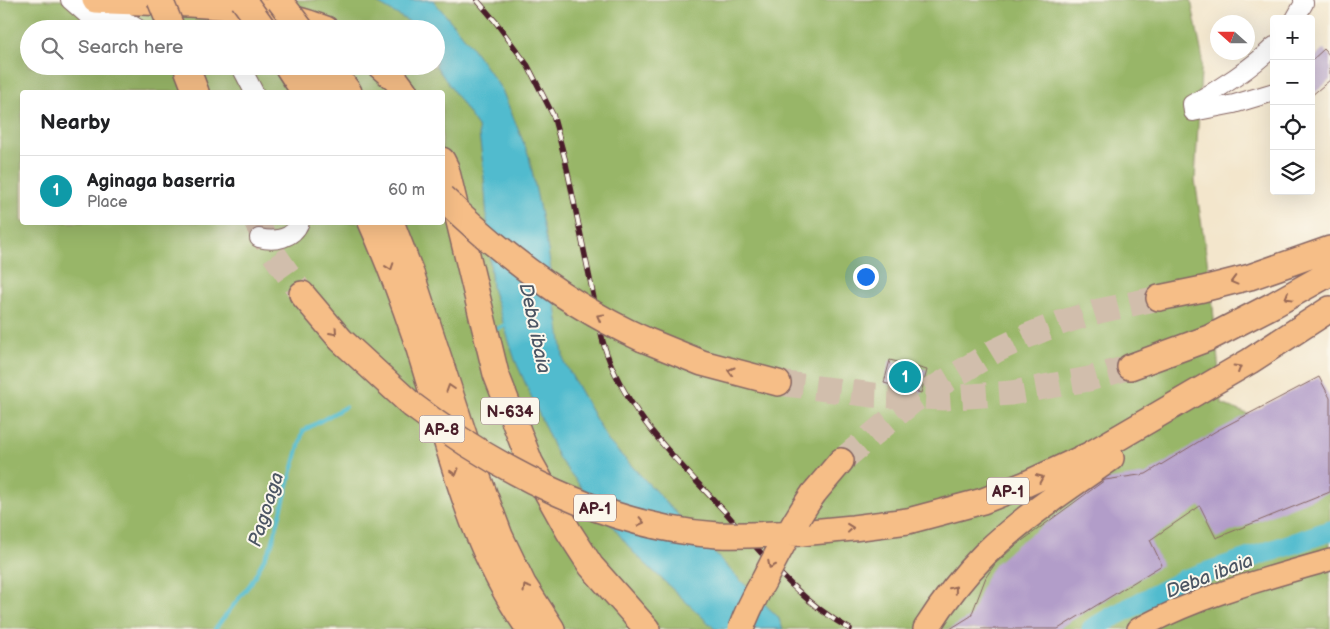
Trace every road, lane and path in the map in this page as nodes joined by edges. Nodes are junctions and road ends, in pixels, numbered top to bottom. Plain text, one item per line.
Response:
1 (70, 0) edge
2 (95, 0) edge
3 (160, 0) edge
4 (243, 0) edge
5 (265, 0) edge
6 (280, 0) edge
7 (1303, 0) edge
8 (1297, 15) edge
9 (117, 20) edge
10 (168, 20) edge
11 (257, 20) edge
12 (278, 20) edge
13 (294, 20) edge
14 (306, 20) edge
15 (1270, 50) edge
16 (245, 75) edge
17 (294, 75) edge
18 (315, 75) edge
19 (336, 75) edge
20 (390, 75) edge
21 (253, 90) edge
22 (303, 90) edge
23 (325, 90) edge
24 (348, 90) edge
25 (404, 90) edge
26 (1270, 93) edge
27 (445, 166) edge
28 (445, 200) edge
29 (298, 225) edge
30 (372, 225) edge
31 (392, 225) edge
32 (259, 238) dead end
33 (1330, 248) edge
34 (1330, 273) edge
35 (302, 294) tunnel mouth
36 (1158, 298) tunnel mouth
37 (1330, 309) edge
38 (1130, 367) tunnel mouth
39 (778, 383) tunnel mouth
40 (1196, 393) junction
41 (840, 460) tunnel mouth
42 (1330, 560) edge
43 (529, 629) edge
44 (552, 629) edge
45 (647, 629) edge
46 (741, 629) edge
47 (926, 629) edge
48 (1138, 629) edge

1 - 9 street
2 - 14 highway
3 - 10 highway, bridge
4 - 11 highway, bridge
5 - 12 highway
6 - 13 highway, bridge
7 - 8 street
15 - 26 street
16 - 21 street
17 - 22 highway
18 - 23 highway
19 - 24 highway
20 - 25 highway
27 - 45 highway, N-634
39 -> 28 highway, bridge
29 - 32 street
30 -> 43 highway, AP-8
44 -> 31 highway, AP-8
33 -> 36 highway
34 -> 38 highway
35 -> 40 highway, AP-1, bridge
40 -> 37 highway, AP-1
47 -> 40 highway
41 -> 46 highway, bridge
42 - 48 main road

